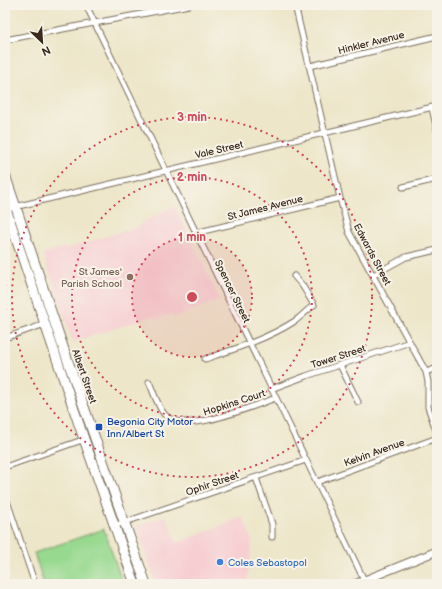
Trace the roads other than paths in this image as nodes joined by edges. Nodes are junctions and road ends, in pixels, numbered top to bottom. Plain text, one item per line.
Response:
1 (86, 5) edge
2 (189, 5) edge
3 (295, 5) edge
4 (177, 6) edge
5 (94, 23) junction
6 (437, 36) edge
7 (5, 40) edge
8 (310, 66) junction
9 (434, 107) edge
10 (437, 130) edge
11 (326, 133) junction
12 (166, 170) junction
13 (5, 175) edge
14 (437, 179) edge
15 (403, 187) dead end
16 (340, 198) junction
17 (16, 206) junction
18 (5, 207) edge
19 (195, 233) junction
20 (437, 250) edge
21 (373, 275) junction
22 (294, 276) dead end
23 (45, 324) junction
24 (5, 338) edge
25 (410, 342) junction
26 (249, 344) junction
27 (204, 359) dead end
28 (340, 365) junction
29 (437, 368) edge
30 (426, 372) junction
31 (149, 382) dead end
32 (271, 389) junction
33 (276, 398) junction
34 (358, 402) dead end
35 (437, 433) edge
36 (94, 436) junction
37 (437, 438) edge
38 (84, 439) junction
39 (306, 460) junction
40 (5, 467) edge
41 (256, 478) junction
42 (317, 482) junction
43 (5, 495) edge
44 (124, 522) junction
45 (114, 526) junction
46 (272, 537) dead end
47 (437, 551) edge
48 (365, 582) edge
49 (35, 584) edge
50 (135, 584) edge
51 (146, 584) edge
52 (355, 584) edge

1 - 5 street, Spencer Street
2 - 4 street
3 - 8 street, Edwards Street
4 - 5 street
5 - 7 street
5 - 12 street, Spencer Street
6 - 8 street, Hinkler Avenue
8 - 11 street, Edwards Street
9 - 10 street
9 - 11 street, Vale Street
11 - 12 street, Vale Street
11 - 16 street, Edwards Street
12 - 17 street, Vale Street
12 - 19 street, Spencer Street
13 - 17 highway, Albert Street
14 - 15 street
16 - 19 street, St James Avenue
16 - 21 street, Edwards Street
17 - 18 street, Vale Street
17 - 36 highway, Albert Street
18 - 23 highway, Albert Street
19 - 26 street, Spencer Street
20 - 21 street
21 - 25 street, Edwards Street
22 - 26 street
23 - 24 street
23 - 38 highway, Albert Street
25 - 28 street, Tower Street
25 - 30 street, Edwards Street
26 - 27 street
26 - 32 street, Spencer Street
28 - 32 street, Tower Street
28 - 34 street
29 - 30 street
30 - 35 street, Edwards Street
31 - 33 street, Hopkins Court
32 - 33 street, Spencer Street
33 - 39 street, Spencer Street
36 - 38 street
36 - 44 highway, Albert Street
37 - 42 street, Kelvin Avenue
38 - 40 street
38 - 45 highway, Albert Street
39 - 41 street, Ophir Street
39 - 42 street, Spencer Street
41 - 44 street, Ophir Street
41 - 46 street
42 - 48 street, Spencer Street
43 - 49 street
44 - 45 street, Ophir Street
44 - 51 highway, Albert Street
45 - 50 highway, Albert Street
47 - 48 street
48 - 52 street

